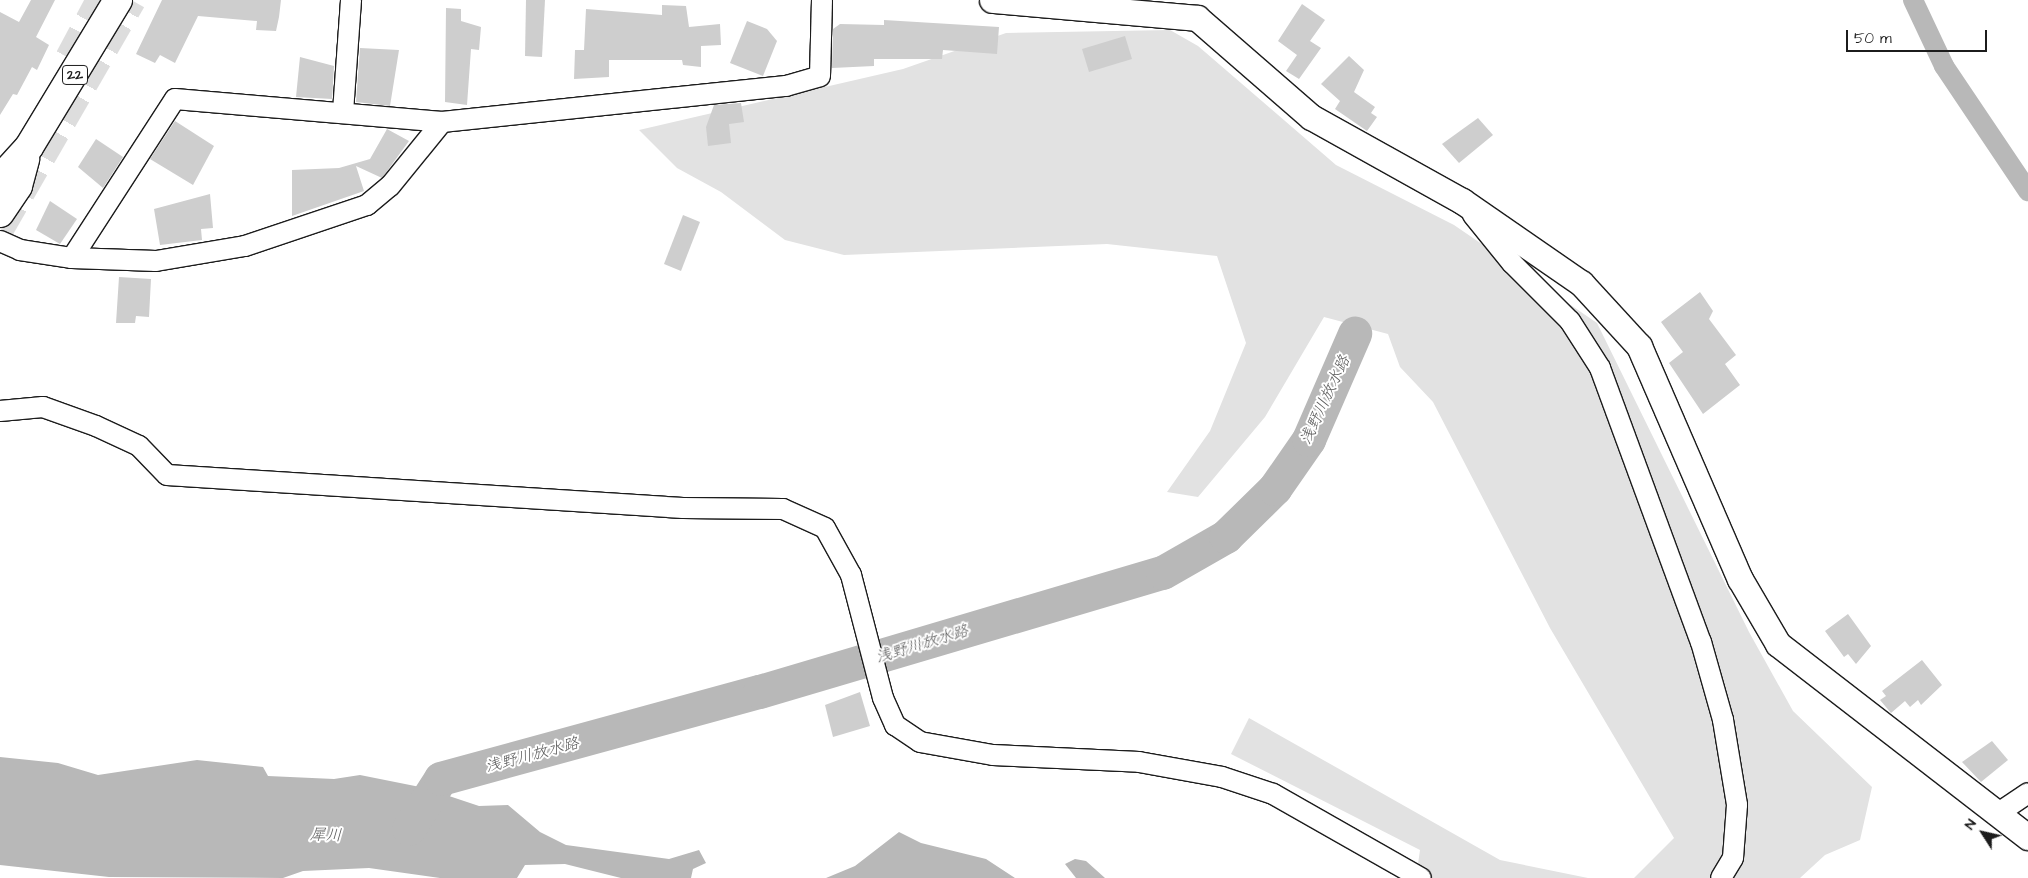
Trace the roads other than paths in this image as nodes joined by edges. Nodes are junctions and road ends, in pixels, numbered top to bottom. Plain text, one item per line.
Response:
1 (118, 0) edge
2 (351, 0) edge
3 (822, 0) edge
4 (992, 0) edge
5 (1162, 6) edge
6 (343, 112) junction
7 (442, 122) junction
8 (28, 148) junction
9 (0, 179) edge
10 (1462, 201) junction
11 (0, 213) edge
12 (0, 241) edge
13 (72, 258) junction
14 (0, 411) edge
15 (2028, 793) edge
16 (1997, 814) junction
17 (2028, 837) edge
18 (1397, 873) edge
19 (1421, 878) edge
20 (1721, 878) edge

1 - 8 main road, 22
2 - 6 street
3 - 7 street
4 - 5 street
5 - 10 street
6 - 7 street
6 - 13 street
7 - 13 street
8 - 9 main road, 22
8 - 11 main road, 22
10 - 16 street
10 - 20 street
12 - 13 street
14 - 18 street
15 - 16 street
16 - 17 street
18 - 19 street

